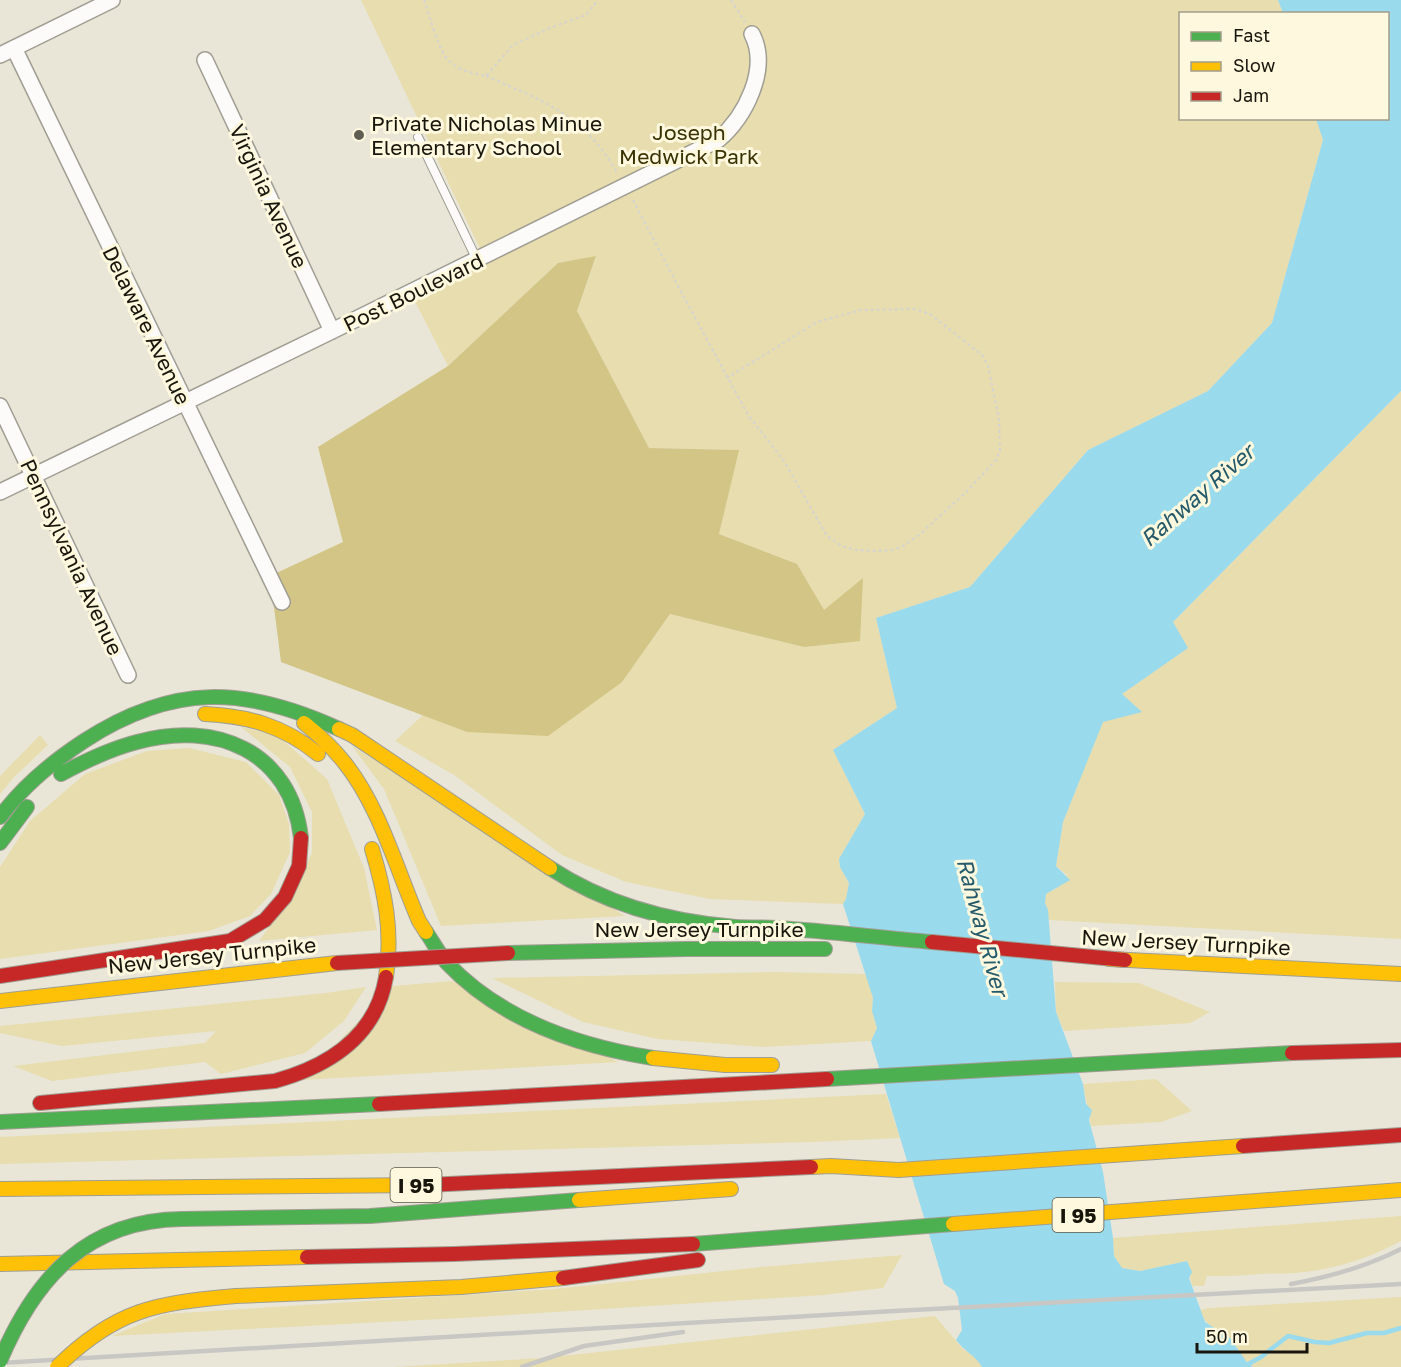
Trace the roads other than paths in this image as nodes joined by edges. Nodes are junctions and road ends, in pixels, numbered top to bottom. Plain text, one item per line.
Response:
1 (112, 0) edge
2 (752, 34) road end
3 (7, 51) edge
4 (205, 60) dead end
5 (417, 137) dead end
6 (477, 260) junction
7 (332, 331) junction
8 (184, 403) junction
9 (0, 406) edge
10 (34, 475) junction
11 (0, 492) edge
12 (282, 602) dead end
13 (129, 675) dead end
14 (264, 701) junction
15 (189, 715) dead end
16 (149, 723) dead end
17 (329, 767) dead end
18 (36, 798) dead end
19 (0, 817) edge
20 (367, 834) dead end
21 (0, 843) edge
22 (840, 949) dead end
23 (863, 950) dead end
24 (1125, 960) junction
25 (1401, 974) edge
26 (0, 976) edge
27 (0, 1001) edge
28 (1401, 1050) edge
29 (1148, 1061) junction
30 (866, 1063) dead end
31 (784, 1064) dead end
32 (21, 1104) dead end
33 (0, 1122) edge
34 (1401, 1135) edge
35 (899, 1170) junction
36 (836, 1181) dead end
37 (0, 1189) edge
38 (741, 1189) dead end
39 (1401, 1190) edge
40 (756, 1239) junction
41 (0, 1264) edge
42 (0, 1361) edge
43 (57, 1367) edge

1 - 3 street
2 - 6 street, Post Boulevard
3 - 8 street, Delaware Avenue
4 - 7 street, Virginia Avenue
5 - 6 lane
6 - 7 street, Post Boulevard
7 - 8 street, Post Boulevard
8 - 10 street, Post Boulevard
8 - 12 street, Delaware Avenue
9 - 10 street, Pennsylvania Avenue
10 - 11 street, Post Boulevard
10 - 13 street, Pennsylvania Avenue
14 - 19 highway
14 - 24 highway
14 - 31 highway
15 - 17 highway
16 - 26 highway
18 - 21 highway
20 - 32 highway
22 - 27 highway, New Jersey Turnpike, bridge
23 - 24 highway, New Jersey Turnpike
24 - 25 highway, New Jersey Turnpike
28 - 29 highway
29 - 30 highway
29 - 33 highway
34 - 35 highway, I 95
35 - 36 highway
35 - 37 highway, I 95
38 - 42 highway, bridge
39 - 40 highway, I 95
40 - 41 highway, I 95
40 - 43 highway, bridge

